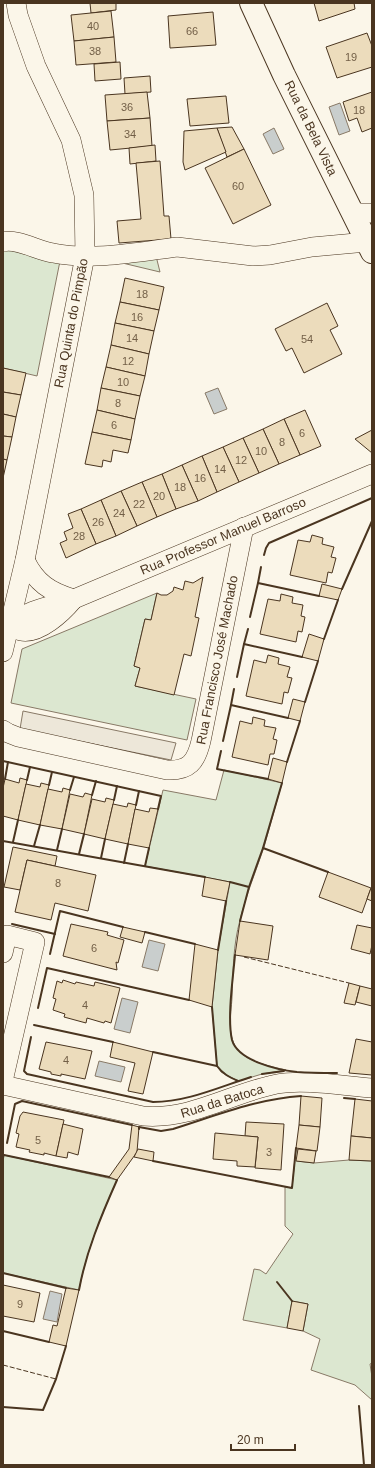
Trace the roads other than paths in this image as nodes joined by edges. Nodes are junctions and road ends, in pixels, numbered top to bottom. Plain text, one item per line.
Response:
1 (16, 3) edge
2 (251, 3) edge
3 (362, 213) edge
4 (3, 242) edge
5 (369, 247) edge
6 (85, 256) junction
7 (372, 474) edge
8 (244, 527) junction
9 (25, 560) junction
10 (74, 599) junction
11 (6, 625) edge
12 (3, 652) edge
13 (3, 730) edge
14 (3, 953) edge
15 (3, 1081) edge
16 (3, 1085) edge
17 (372, 1088) edge

1 - 6 street, Rua Quinta do Pimpão
2 - 3 main road, Rua da Bela Vista
3 - 5 main road, Rua da Bela Vista
4 - 6 street
5 - 6 street
6 - 9 street, Rua Quinta do Pimpão
7 - 8 street, Rua Professor Manuel Barroso
8 - 10 street, Rua Professor Manuel Barroso
8 - 13 street, Rua Francisco José Machado
9 - 10 street
9 - 11 street, Rua Quinta do Pimpão
10 - 11 street, Rua Professor Manuel Barroso
11 - 12 street
14 - 15 street
16 - 17 street, Rua da Batoca

